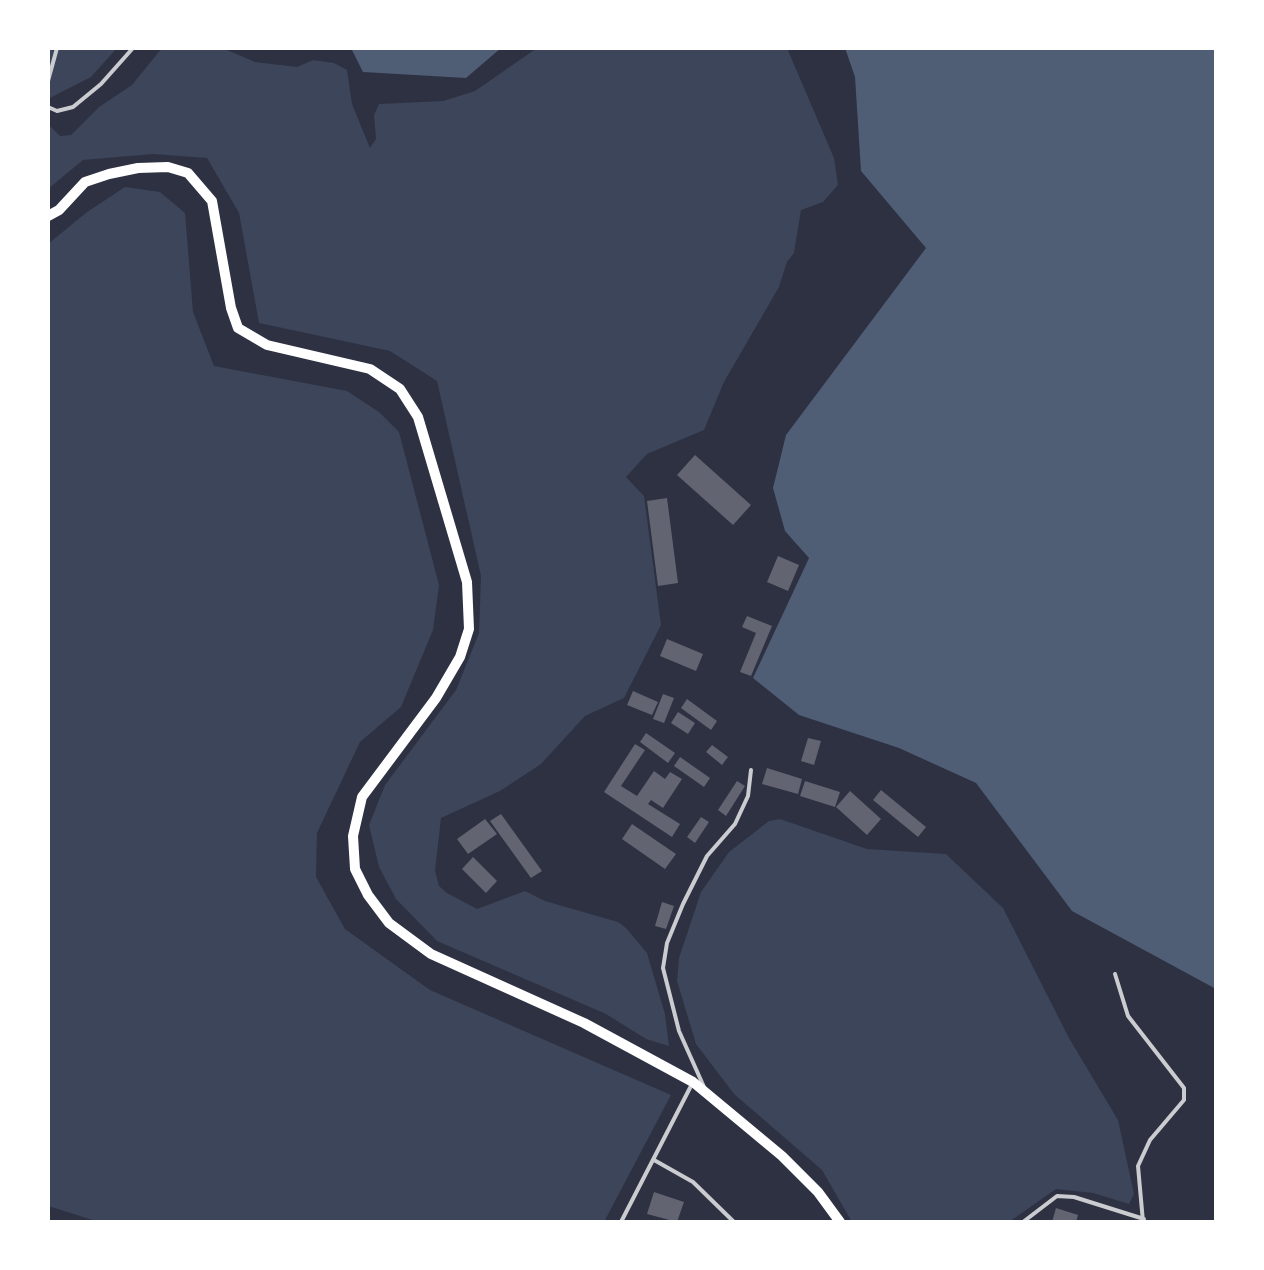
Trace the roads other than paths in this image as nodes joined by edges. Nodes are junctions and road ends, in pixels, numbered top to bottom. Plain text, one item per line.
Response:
1 (57, 48) edge
2 (133, 48) edge
3 (48, 81) edge
4 (48, 107) edge
5 (48, 216) edge
6 (751, 770) dead end
7 (1115, 974) dead end
8 (693, 1082) junction
9 (706, 1093) junction
10 (653, 1160) junction
11 (1143, 1220) edge
12 (621, 1222) edge
13 (734, 1222) edge
14 (840, 1222) edge
15 (1023, 1222) edge

1 - 3 lane
2 - 4 lane
5 - 8 main road
6 - 9 lane
7 - 11 lane
8 - 9 main road
8 - 10 lane
9 - 14 main road
10 - 12 lane
10 - 13 lane
11 - 15 lane

